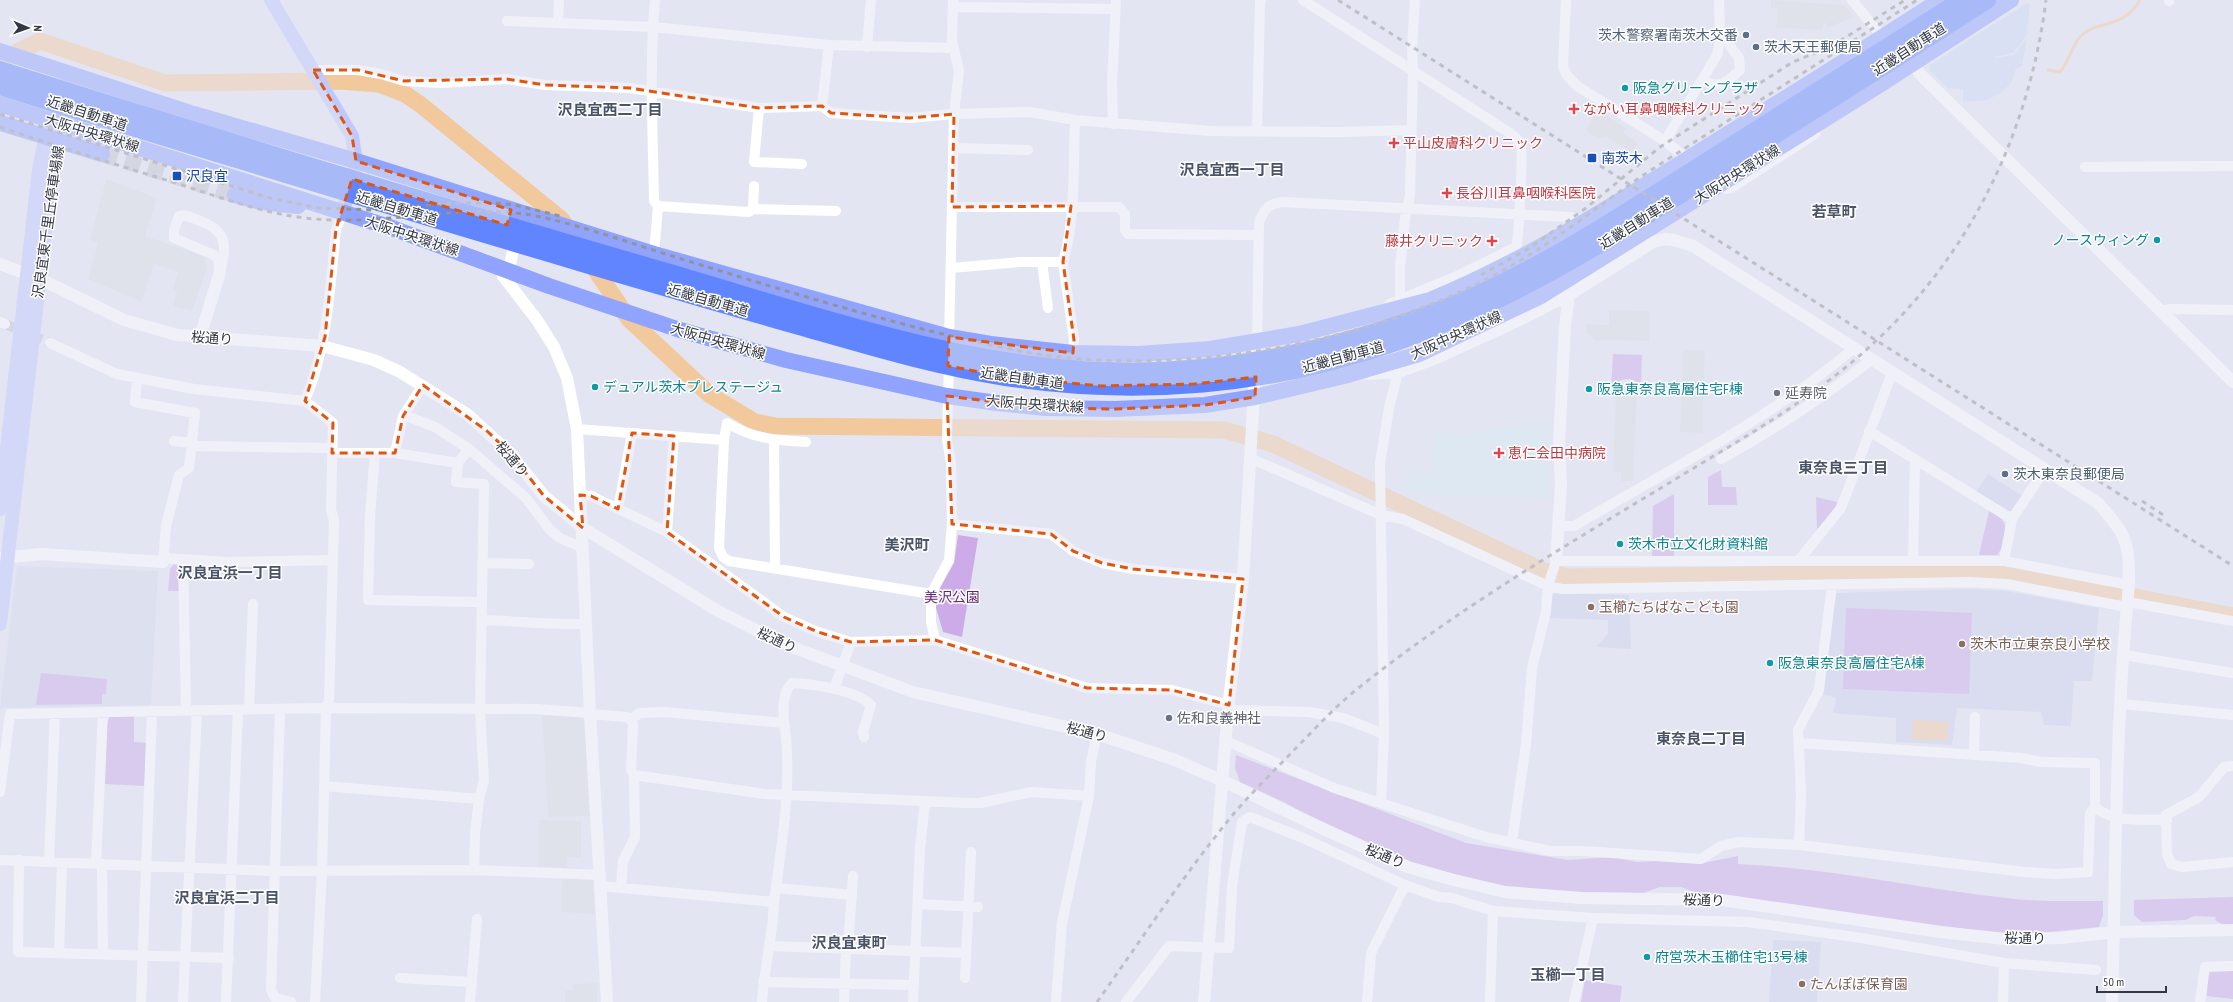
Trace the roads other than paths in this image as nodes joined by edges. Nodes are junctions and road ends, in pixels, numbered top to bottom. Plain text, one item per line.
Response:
1 (271, 0) edge
2 (559, 0) edge
3 (655, 0) edge
4 (872, 0) edge
5 (1261, 0) edge
6 (1303, 0) edge
7 (1415, 0) edge
8 (1566, 0) edge
9 (1719, 0) edge
10 (1852, 0) edge
11 (1940, 0) edge
12 (1962, 0) edge
13 (1987, 0) edge
14 (2011, 0) edge
15 (953, 4) edge
16 (1115, 5) edge
17 (1911, 19) junction
18 (507, 21) dead end
19 (558, 23) junction
20 (653, 27) junction
21 (1879, 33) junction
22 (1720, 41) junction
23 (829, 45) junction
24 (867, 47) junction
25 (953, 48) junction
26 (0, 51) edge
27 (1913, 63) junction
28 (0, 70) edge
29 (1413, 70) junction
30 (67, 72) junction
31 (314, 72) junction
32 (1704, 80) junction
33 (0, 86) edge
34 (652, 92) junction
35 (0, 104) edge
36 (822, 106) junction
37 (759, 108) junction
38 (954, 114) junction
39 (1075, 120) junction
40 (0, 123) edge
41 (1113, 124) junction
42 (1257, 130) junction
43 (1411, 130) junction
44 (51, 140) junction
45 (1664, 140) junction
46 (953, 148) junction
47 (1028, 150) dead end
48 (102, 154) tunnel mouth
49 (1684, 157) junction
50 (356, 161) junction
51 (802, 164) dead end
52 (2233, 166) edge
53 (2085, 167) dead end
54 (754, 186) dead end
55 (235, 195) tunnel mouth
56 (658, 206) junction
57 (1071, 206) junction
58 (952, 207) junction
59 (1407, 208) junction
60 (753, 209) junction
61 (337, 211) junction
62 (836, 211) dead end
63 (521, 214) junction
64 (1519, 214) junction
65 (1259, 235) junction
66 (654, 254) junction
67 (1042, 262) junction
68 (1063, 262) junction
69 (0, 264) edge
70 (951, 268) junction
71 (1614, 268) junction
72 (509, 270) junction
73 (220, 272) junction
74 (34, 277) junction
75 (1569, 295) junction
76 (1400, 300) junction
77 (1048, 308) dead end
78 (2233, 310) edge
79 (2161, 311) junction
80 (1340, 323) junction
81 (949, 336) junction
82 (200, 337) junction
83 (1257, 341) junction
84 (50, 343) tunnel mouth
85 (322, 346) junction
86 (1853, 349) junction
87 (1074, 354) junction
88 (1871, 360) junction
89 (1398, 372) junction
90 (1892, 373) junction
91 (1344, 376) junction
92 (137, 379) junction
93 (2233, 382) edge
94 (423, 386) junction
95 (948, 396) junction
96 (1255, 397) junction
97 (305, 401) junction
98 (1780, 405) junction
99 (404, 415) junction
100 (1789, 418) junction
101 (577, 429) junction
102 (1869, 431) junction
103 (632, 433) junction
104 (674, 436) junction
105 (724, 440) junction
106 (774, 440) junction
107 (174, 441) dead end
108 (806, 442) dead end
109 (192, 444) junction
110 (469, 449) junction
111 (332, 450) junction
112 (375, 453) junction
113 (395, 453) junction
114 (1252, 454) junction
115 (1721, 459) dead end
116 (1915, 460) junction
117 (458, 463) junction
118 (2045, 469) junction
119 (580, 495) junction
120 (0, 509) edge
121 (618, 509) junction
122 (1381, 510) junction
123 (2012, 519) junction
124 (952, 524) junction
125 (1558, 526) junction
126 (582, 528) junction
127 (668, 532) junction
128 (583, 548) junction
129 (4, 558) edge
130 (183, 559) junction
131 (164, 560) junction
132 (333, 560) junction
133 (1799, 560) junction
134 (2004, 561) junction
135 (1913, 562) junction
136 (483, 563) junction
137 (1555, 563) junction
138 (529, 564) dead end
139 (775, 569) junction
140 (1243, 579) junction
141 (1549, 583) junction
142 (1832, 585) junction
143 (2129, 586) junction
144 (931, 594) junction
145 (482, 602) junction
146 (253, 604) dead end
147 (2127, 605) junction
148 (482, 620) junction
149 (2233, 621) edge
150 (0, 624) edge
151 (586, 624) junction
152 (935, 640) junction
153 (851, 642) junction
154 (2124, 655) junction
155 (843, 667) junction
156 (2233, 673) edge
157 (834, 690) junction
158 (2122, 704) junction
159 (326, 708) junction
160 (1228, 708) junction
161 (280, 709) junction
162 (480, 709) junction
163 (186, 710) junction
164 (197, 710) junction
165 (238, 710) junction
166 (249, 710) junction
167 (152, 711) junction
168 (103, 712) junction
169 (55, 713) junction
170 (590, 714) junction
171 (2233, 715) edge
172 (1975, 717) dead end
173 (631, 719) junction
174 (784, 723) junction
175 (1097, 734) junction
176 (1384, 734) junction
177 (864, 737) dead end
178 (1226, 741) junction
179 (1799, 743) junction
180 (1974, 755) junction
181 (2233, 766) edge
182 (634, 775) junction
183 (1223, 781) junction
184 (324, 786) junction
185 (0, 792) edge
186 (786, 794) junction
187 (1090, 796) junction
188 (479, 799) junction
189 (925, 802) junction
190 (1381, 803) junction
191 (2095, 807) junction
192 (2116, 818) junction
193 (2166, 820) junction
194 (1512, 841) junction
195 (1799, 845) junction
196 (970, 852) dead end
197 (0, 860) edge
198 (19, 860) junction
199 (49, 862) junction
200 (2233, 862) edge
201 (62, 863) junction
202 (99, 864) junction
203 (146, 866) junction
204 (190, 868) junction
205 (232, 869) junction
206 (474, 870) junction
207 (274, 871) junction
208 (322, 872) junction
209 (853, 876) dead end
210 (600, 880) junction
211 (1405, 885) junction
212 (621, 888) junction
213 (776, 888) junction
214 (852, 895) junction
215 (774, 902) junction
216 (918, 904) junction
217 (973, 907) junction
218 (1493, 911) junction
219 (1593, 918) junction
220 (477, 919) dead end
221 (2233, 930) edge
222 (2115, 932) junction
223 (769, 946) junction
224 (1208, 946) junction
225 (847, 948) junction
226 (916, 950) junction
227 (59, 953) junction
228 (966, 953) junction
229 (103, 954) junction
230 (143, 955) junction
231 (186, 956) junction
232 (229, 958) junction
233 (2004, 963) junction
234 (2233, 966) edge
235 (2096, 970) dead end
236 (400, 978) dead end
237 (965, 978) dead end
238 (471, 982) junction
239 (763, 982) junction
240 (844, 984) junction
241 (914, 985) junction
242 (141, 1002) edge
243 (183, 1002) edge
244 (226, 1002) edge
245 (291, 1002) edge
246 (315, 1002) edge
247 (470, 1002) edge
248 (607, 1002) edge
249 (762, 1002) edge
250 (844, 1002) edge
251 (913, 1002) edge
252 (1056, 1002) edge
253 (1126, 1002) edge
254 (1204, 1002) edge
255 (1367, 1002) edge
256 (1490, 1002) edge
257 (1574, 1002) edge
258 (2003, 1002) edge
259 (2112, 1002) edge
260 (2200, 1002) edge

1 - 31 main road
2 - 19 street
3 - 20 street
4 - 24 street
5 - 42 street
6 - 29 street
7 - 29 street
8 - 45 street
9 - 22 street
10 - 21 street
11 - 17 main road
12 - 28 highway, 近畿自動車道
13 - 33 highway, 近畿自動車道
14 - 27 main road, 大阪中央環状線
15 - 16 street
15 - 25 street
16 - 41 street
17 - 21 street
17 - 80 main road
18 - 19 street
19 - 20 street
20 - 23 street
20 - 34 street
21 - 49 street
22 - 32 street
22 - 32 street
23 - 24 street
23 - 36 street
24 - 25 street
25 - 38 street
26 - 30 main road
27 - 49 street
27 - 79 street
27 - 91 main road, 大阪中央環状線
29 - 43 street
29 - 64 street
30 - 44 main road, 沢良宜東千里丘停車場線
30 - 50 main road
31 - 34 street
31 - 50 main road
32 - 45 street
34 - 37 street
34 - 56 street
35 - 61 main road, 大阪中央環状線
36 - 37 street
36 - 38 street
37 - 51 street
38 - 39 street
38 - 46 street
39 - 41 street
39 - 57 street
40 - 44 main road
41 - 42 street
42 - 43 street
43 - 59 street
44 - 48 main road
44 - 74 main road, 沢良宜東千里丘停車場線
45 - 49 street
46 - 47 street
46 - 58 street
50 - 61 main road
50 - 63 main road
52 - 53 street
54 - 60 street
55 - 61 main road
56 - 60 street
56 - 66 street
57 - 58 street
57 - 65 street
57 - 68 street
58 - 70 street
59 - 64 street
59 - 65 street
59 - 76 street
60 - 62 street
61 - 72 main road, 大阪中央環状線
61 - 85 street
63 - 66 main road
63 - 72 street
64 - 71 street
64 - 76 street
65 - 83 street
66 - 81 main road
67 - 68 street
67 - 70 street
67 - 77 street
68 - 87 street
69 - 74 street, 桜通り
70 - 81 street
71 - 75 street
71 - 86 street
72 - 95 main road, 大阪中央環状線
72 - 101 street
73 - 73 street
73 - 82 street
74 - 82 street, 桜通り
74 - 120 main road, 沢良宜東千里丘停車場線
74 - 129 main road, 沢良宜東千里丘停車場線
75 - 89 street
75 - 125 street
76 - 80 street
78 - 79 street
79 - 93 street
80 - 83 main road
81 - 87 main road
81 - 95 street
82 - 85 street, 桜通り
83 - 87 main road
83 - 96 street
84 - 92 street
85 - 94 street, 桜通り
85 - 97 street
86 - 88 street
86 - 98 street
88 - 90 street
88 - 100 street
89 - 91 street
89 - 122 street
90 - 102 street
90 - 118 street
91 - 96 main road, 大阪中央環状線
92 - 97 street
92 - 109 street
94 - 99 street
94 - 126 street, 桜通り
95 - 96 main road, 大阪中央環状線
95 - 124 street
96 - 114 street
97 - 111 street
98 - 100 street
98 - 125 street
99 - 110 street
99 - 113 street
100 - 115 street
101 - 103 street
101 - 119 street
102 - 116 street
102 - 133 street
103 - 104 street
103 - 121 street
104 - 105 street
104 - 127 street
105 - 106 street
105 - 139 street
106 - 108 street
106 - 139 street
107 - 109 street
109 - 111 street
109 - 131 street
110 - 117 street
110 - 128 street
111 - 112 street
111 - 132 street
112 - 113 street
112 - 145 street
113 - 117 street
114 - 122 street
114 - 140 street
116 - 123 street
116 - 135 street
117 - 136 street
118 - 123 street
118 - 143 street
119 - 121 street
119 - 126 street
121 - 127 street
122 - 141 street
122 - 176 street
123 - 134 street
124 - 140 street
124 - 144 street
125 - 137 street
126 - 128 street
126 - 155 street, 桜通り
127 - 153 street
128 - 151 street
129 - 131 street
129 - 150 main road, 沢良宜東千里丘停車場線
130 - 131 street
130 - 132 street
130 - 163 street
132 - 159 street
133 - 135 street
133 - 137 street
134 - 135 street
134 - 143 street
136 - 138 street
136 - 145 street
137 - 141 street
139 - 144 street
140 - 160 street
141 - 142 street
141 - 194 street
142 - 147 street
142 - 179 street
143 - 147 street
144 - 152 street
145 - 148 street
146 - 166 street
147 - 149 street
147 - 154 street
148 - 151 street
148 - 162 street
151 - 170 street
152 - 153 street
152 - 160 street
153 - 155 street
154 - 156 street
154 - 158 street
155 - 157 street
155 - 175 street, 桜通り
157 - 174 street
157 - 177 street
158 - 171 street
158 - 192 street
159 - 161 street
159 - 162 street
159 - 184 street
160 - 176 street
160 - 178 street
161 - 166 street
161 - 207 street
162 - 170 street
162 - 188 street
163 - 164 street
163 - 167 street
164 - 165 street
164 - 204 street
165 - 166 street
165 - 205 street
167 - 168 street
167 - 203 street
168 - 169 street
168 - 202 street
169 - 185 street
169 - 199 street
170 - 173 street
170 - 210 street
172 - 180 street
173 - 174 street
173 - 182 street
174 - 186 street
175 - 183 street, 桜通り
175 - 187 street
176 - 190 street
178 - 183 street
178 - 190 street
179 - 180 street
179 - 195 street
180 - 191 street
181 - 193 street
182 - 186 street
182 - 212 street
183 - 222 street, 桜通り
183 - 224 street
184 - 188 street
184 - 208 street
186 - 189 street
186 - 213 street
187 - 189 street
187 - 252 street
188 - 206 street
189 - 216 street
190 - 194 street
191 - 192 street
191 - 195 street
192 - 193 street
192 - 222 street
193 - 200 street
194 - 195 street
196 - 217 street
197 - 198 street
198 - 199 street
198 - 227 street
199 - 201 street
201 - 202 street
201 - 227 street
202 - 203 street
202 - 229 street
203 - 204 street
203 - 230 street
204 - 205 street
204 - 231 street
205 - 207 street
205 - 232 street
206 - 208 street
206 - 210 street
207 - 208 street
207 - 245 street
208 - 246 street
209 - 214 street
210 - 212 street
210 - 248 street
211 - 218 street
211 - 224 street
211 - 255 street
212 - 215 street
213 - 214 street
213 - 215 street
214 - 225 street
215 - 223 street
216 - 217 street
216 - 226 street
217 - 228 street
218 - 219 street
218 - 256 street
219 - 233 street
219 - 257 street
220 - 238 street
221 - 222 street, 桜通り
222 - 259 street
223 - 225 street
223 - 239 street
224 - 253 street
224 - 254 street
225 - 226 street
225 - 240 street
226 - 228 street
226 - 241 street
227 - 229 street
228 - 237 street
229 - 230 street
230 - 231 street
230 - 242 street
231 - 232 street
231 - 243 street
232 - 244 street
233 - 235 street
233 - 258 street
234 - 260 street
236 - 238 street
238 - 247 street
239 - 240 street
239 - 249 street
240 - 241 street
240 - 250 street
241 - 251 street

